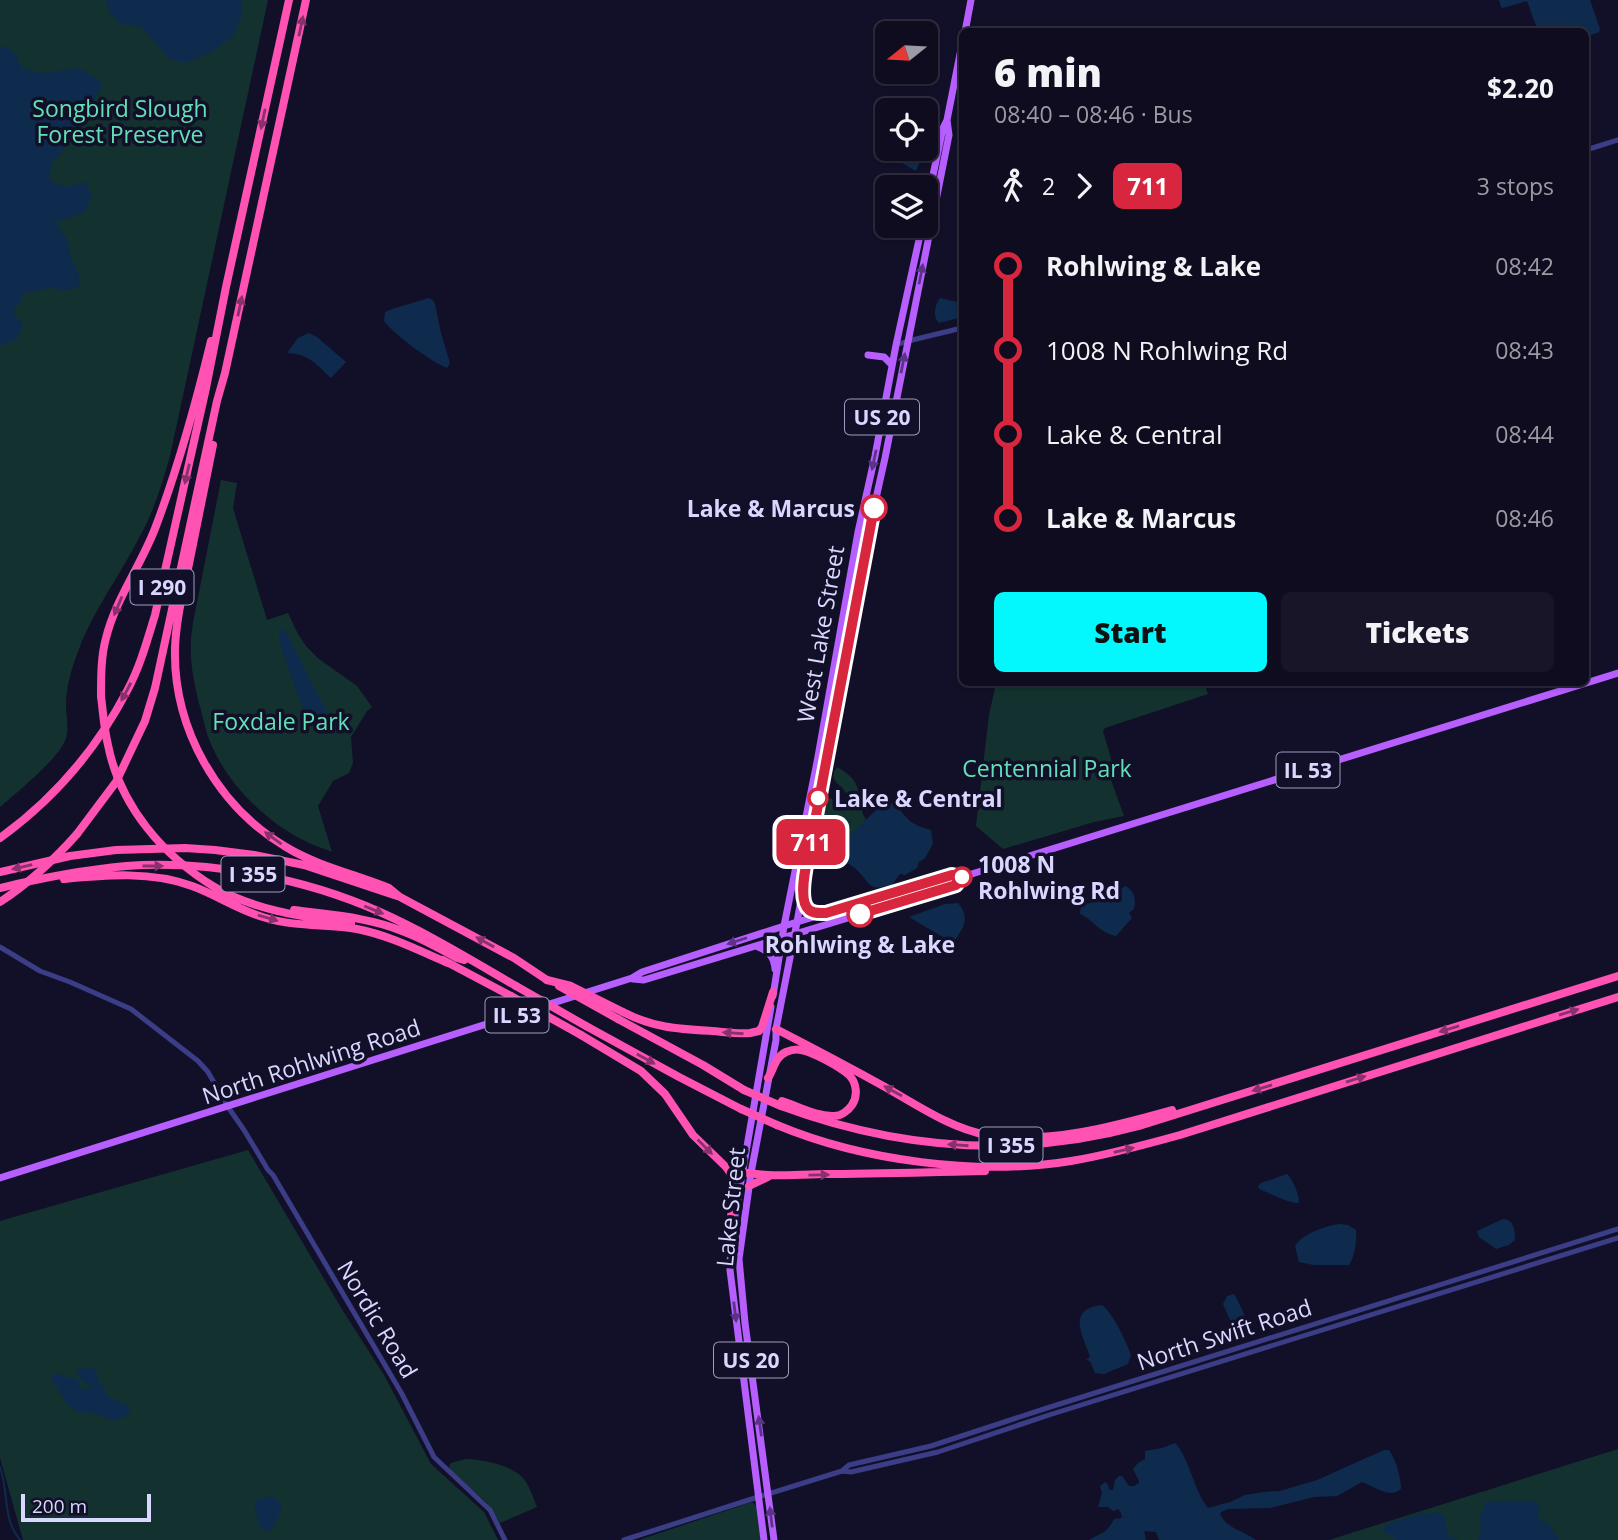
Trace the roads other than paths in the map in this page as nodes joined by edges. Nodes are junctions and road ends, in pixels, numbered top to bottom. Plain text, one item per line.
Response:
1 (289, 0) edge
2 (306, 0) edge
3 (971, 0) edge
4 (966, 28) edge
5 (959, 59) edge
6 (947, 120) junction
7 (1618, 140) edge
8 (1589, 149) edge
9 (933, 175) edge
10 (919, 238) edge
11 (226, 287) junction
12 (959, 329) edge
13 (908, 341) junction
14 (896, 345) junction
15 (868, 355) dead end
16 (892, 365) junction
17 (225, 373) junction
18 (1618, 674) edge
19 (1589, 683) edge
20 (1579, 686) edge
21 (0, 838) edge
22 (0, 872) edge
23 (962, 877) junction
24 (12, 885) junction
25 (0, 888) edge
26 (803, 888) junction
27 (400, 897) junction
28 (0, 902) edge
29 (273, 909) junction
30 (826, 913) junction
31 (797, 922) junction
32 (784, 926) junction
33 (794, 934) junction
34 (782, 938) junction
35 (758, 946) junction
36 (0, 947) edge
37 (448, 963) junction
38 (477, 963) junction
39 (1618, 976) edge
40 (775, 977) junction
41 (632, 978) junction
42 (773, 992) junction
43 (1618, 997) edge
44 (620, 1015) junction
45 (776, 1029) junction
46 (764, 1047) junction
47 (768, 1078) junction
48 (1240, 1094) junction
49 (781, 1103) junction
50 (228, 1107) junction
51 (1057, 1163) junction
52 (727, 1168) junction
53 (747, 1172) junction
54 (773, 1175) junction
55 (0, 1178) edge
56 (749, 1186) junction
57 (1618, 1229) edge
58 (1618, 1238) edge
59 (731, 1239) junction
60 (842, 1471) junction
61 (768, 1493) junction
62 (758, 1496) junction
63 (505, 1540) edge
64 (624, 1540) edge
65 (764, 1540) edge
66 (774, 1540) edge

1 -> 11 highway, I 290
17 -> 2 highway, I 290
3 - 4 main road
5 - 6 main road, West Lake Street / US 20
6 - 9 main road, West Lake Street / US 20
13 -> 6 main road, West Lake Street / US 20
7 - 8 street
10 - 14 main road, West Lake Street / US 20
11 -> 21 highway, I 290
11 -> 29 highway, bridge
12 - 13 street
13 - 14 street
26 -> 13 main road, West Lake Street / US 20
14 - 16 main road, West Lake Street / US 20
15 - 16 main road
16 -> 32 main road, West Lake Street / US 20
27 -> 17 highway
17 - 28 highway, I 290, bridge
18 - 19 main road, North Rohlwing Road / IL 53
20 - 23 main road, North Rohlwing Road / IL 53
27 -> 22 highway, I 355
23 - 30 main road, North Rohlwing Road / IL 53
23 - 33 main road, North Rohlwing Road / IL 53
24 - 25 highway, I 355
24 -> 37 highway
24 -> 38 highway, I 355
26 - 30 main road
26 - 31 main road, West Lake Street / US 20
44 -> 27 highway, I 355, bridge
29 - 37 highway
29 - 38 highway
30 - 31 main road, North Rohlwing Road / IL 53
31 - 32 main road, North Rohlwing Road / IL 53
31 - 33 main road, Lake Street / US 20
32 - 34 main road, Lake Street / US 20
32 -> 41 main road, North Rohlwing Road / IL 53
33 - 34 main road, North Rohlwing Road / IL 53
33 - 45 main road, Lake Street / US 20
34 - 35 main road, North Rohlwing Road / IL 53
34 - 40 main road, Lake Street / US 20
35 - 40 main road
35 - 41 main road, North Rohlwing Road / IL 53
36 - 50 street, Nordic Road
37 -> 52 highway, bridge
38 -> 51 highway, I 355, bridge
39 -> 48 highway, I 355
40 - 42 main road, Lake Street / US 20
41 - 50 main road, North Rohlwing Road / IL 53
42 -> 44 highway
42 - 46 main road, Lake Street / US 20
51 -> 43 highway, I 355
44 - 49 highway, I 355, bridge
45 - 46 main road
45 - 47 main road, Lake Street / US 20
48 -> 45 highway
46 - 53 main road, Lake Street / US 20
47 - 49 highway
47 - 53 main road, Lake Street / US 20
48 -> 49 highway, I 355
50 - 55 main road, North Rohlwing Road / IL 53
50 - 63 street, Nordic Road
54 -> 51 highway
52 - 53 highway
52 - 59 highway
53 - 54 highway
53 - 56 main road, Lake Street / US 20
53 - 59 main road, Lake Street / US 20
54 - 56 highway
61 -> 56 main road, Lake Street / US 20
57 - 60 street, North Swift Road
58 - 60 street, North Swift Road
59 -> 62 main road, Lake Street / US 20
60 - 61 street, North Swift Road
61 - 62 street, North Swift Road
66 -> 61 main road, Lake Street / US 20
62 - 64 street, North Swift Road
62 - 65 main road, Lake Street / US 20

